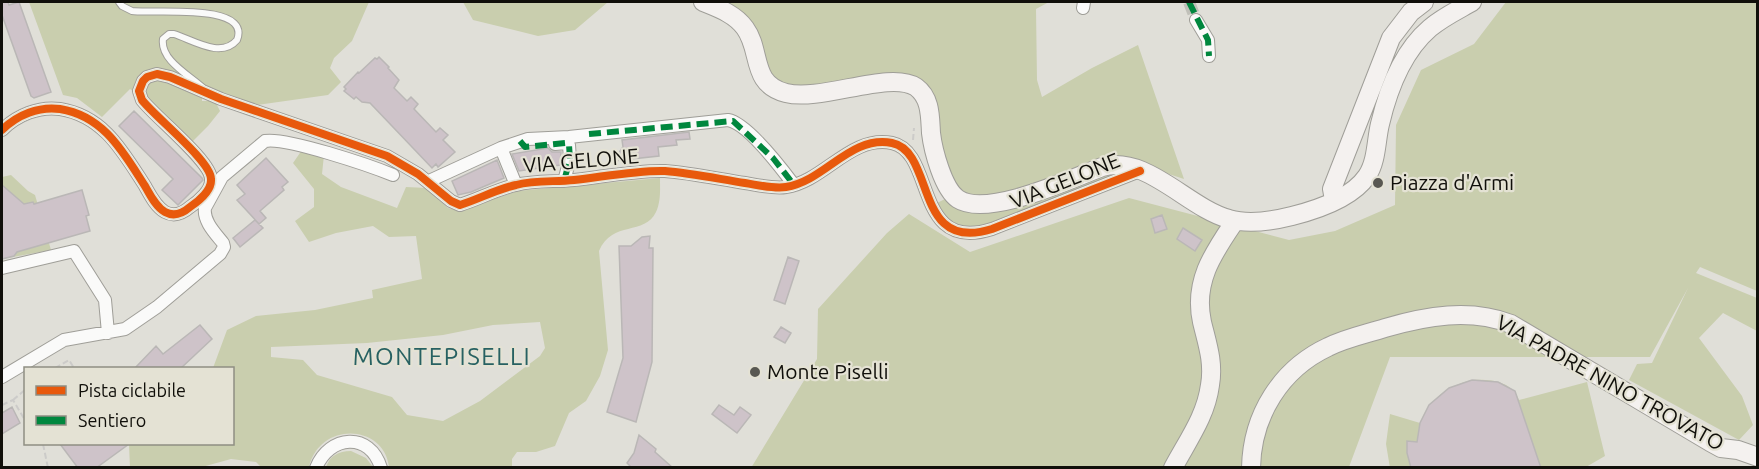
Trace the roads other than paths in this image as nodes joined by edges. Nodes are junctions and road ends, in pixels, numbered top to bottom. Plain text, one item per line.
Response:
1 (119, 2) edge
2 (703, 2) edge
3 (1424, 2) edge
4 (1472, 2) edge
5 (1197, 20) tunnel mouth
6 (1209, 56) dead end
7 (211, 94) junction
8 (2, 130) edge
9 (520, 141) junction
10 (501, 148) junction
11 (1140, 171) junction
12 (393, 175) dead end
13 (429, 181) junction
14 (564, 181) junction
15 (214, 184) junction
16 (516, 184) junction
17 (794, 185) junction
18 (1334, 200) junction
19 (1235, 221) junction
20 (2, 268) edge
21 (108, 333) junction
22 (2, 377) edge
23 (1758, 458) edge
24 (316, 468) edge
25 (381, 468) edge
26 (1173, 468) edge
27 (1251, 468) edge

1 - 7 lane
2 - 11 street
3 - 18 street
4 - 18 street
5 - 6 street
7 - 13 street, VIA GELONE
7 - 15 street, VIA GELONE
8 - 15 street
9 - 10 street
9 - 14 street
9 - 17 street
10 - 13 street
10 - 16 street
11 - 17 street, VIA GELONE
11 - 19 street
12 - 15 street
13 - 16 street, VIA GELONE
14 - 16 street, VIA GELONE
14 - 17 street, VIA GELONE
15 - 21 street
18 - 19 street
19 - 26 street
20 - 21 street
21 - 22 street
23 - 27 street, VIA PADRE NINO TROVATO
24 - 25 street

